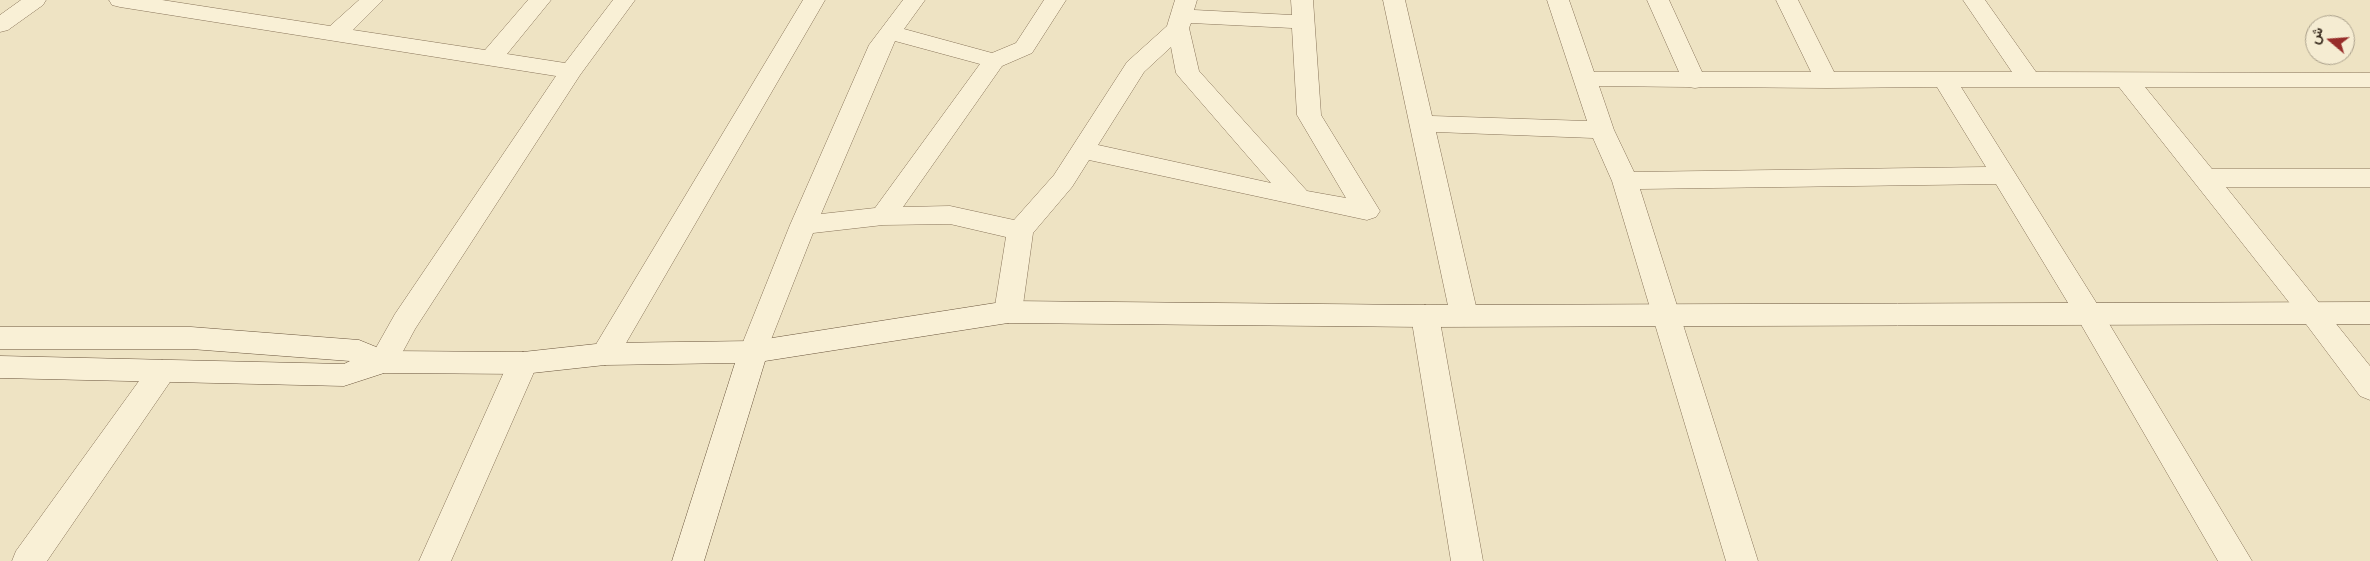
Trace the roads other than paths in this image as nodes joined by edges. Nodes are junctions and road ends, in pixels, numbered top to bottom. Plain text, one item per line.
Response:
1 (35, 0) edge
2 (120, 0) edge
3 (372, 0) edge
4 (540, 0) edge
5 (624, 0) edge
6 (814, 0) edge
7 (914, 0) edge
8 (1055, 0) edge
9 (1394, 0) edge
10 (1558, 0) edge
11 (1658, 0) edge
12 (1787, 0) edge
13 (1974, 0) edge
14 (201, 6) edge
15 (1302, 11) edge
16 (1182, 15) edge
17 (0, 25) edge
18 (890, 32) junction
19 (334, 35) junction
20 (490, 59) junction
21 (994, 61) junction
22 (571, 71) junction
23 (1586, 79) junction
24 (1945, 80) junction
25 (2029, 80) junction
26 (2126, 80) junction
27 (2370, 80) edge
28 (1695, 81) junction
29 (1827, 81) junction
30 (1421, 124) junction
31 (1602, 130) junction
32 (1083, 150) junction
33 (2003, 175) junction
34 (2205, 178) junction
35 (2370, 178) edge
36 (1625, 181) junction
37 (1299, 198) junction
38 (883, 216) junction
39 (803, 225) junction
40 (1020, 231) junction
41 (1008, 312) junction
42 (2313, 313) junction
43 (2370, 313) edge
44 (1666, 314) junction
45 (2089, 314) junction
46 (1464, 315) junction
47 (1425, 316) junction
48 (0, 338) edge
49 (753, 352) junction
50 (606, 354) junction
51 (383, 362) junction
52 (523, 363) junction
53 (0, 367) edge
54 (162, 370) junction
55 (2370, 388) edge
56 (28, 561) edge
57 (435, 561) edge
58 (688, 561) edge
59 (1467, 561) edge
60 (1742, 561) edge
61 (2236, 561) edge

1 - 17 street
2 - 14 street
3 - 19 street
4 - 20 street
5 - 22 street
6 - 50 street
7 - 18 street
8 - 21 street
9 - 30 street
10 - 23 street
11 - 28 street
12 - 29 street
13 - 25 street
14 - 19 street
15 - 16 street
15 - 37 street
16 - 32 street
16 - 37 street
18 - 21 street
18 - 39 street
19 - 20 street
20 - 22 street
21 - 38 street
22 - 51 street
23 - 28 street
23 - 31 street
24 - 25 street
24 - 29 street
24 - 33 street
25 - 26 street
26 - 27 street
26 - 34 street
28 - 29 street
30 - 31 street
30 - 46 street
31 - 36 street
32 - 37 street
32 - 40 street
33 - 36 street
33 - 45 street
34 - 35 street
34 - 42 street
36 - 44 street
38 - 39 street
38 - 40 street
39 - 49 street
40 - 41 street
41 - 47 street
41 - 49 street
42 - 43 street
42 - 45 street
42 - 55 street
44 - 45 street
44 - 46 street
44 - 60 street
45 - 61 street
46 - 47 street
47 - 59 street
48 - 51 street
49 - 50 street
49 - 58 street
50 - 52 street
51 - 52 street
51 - 54 street
52 - 57 street
53 - 54 street
54 - 56 street

